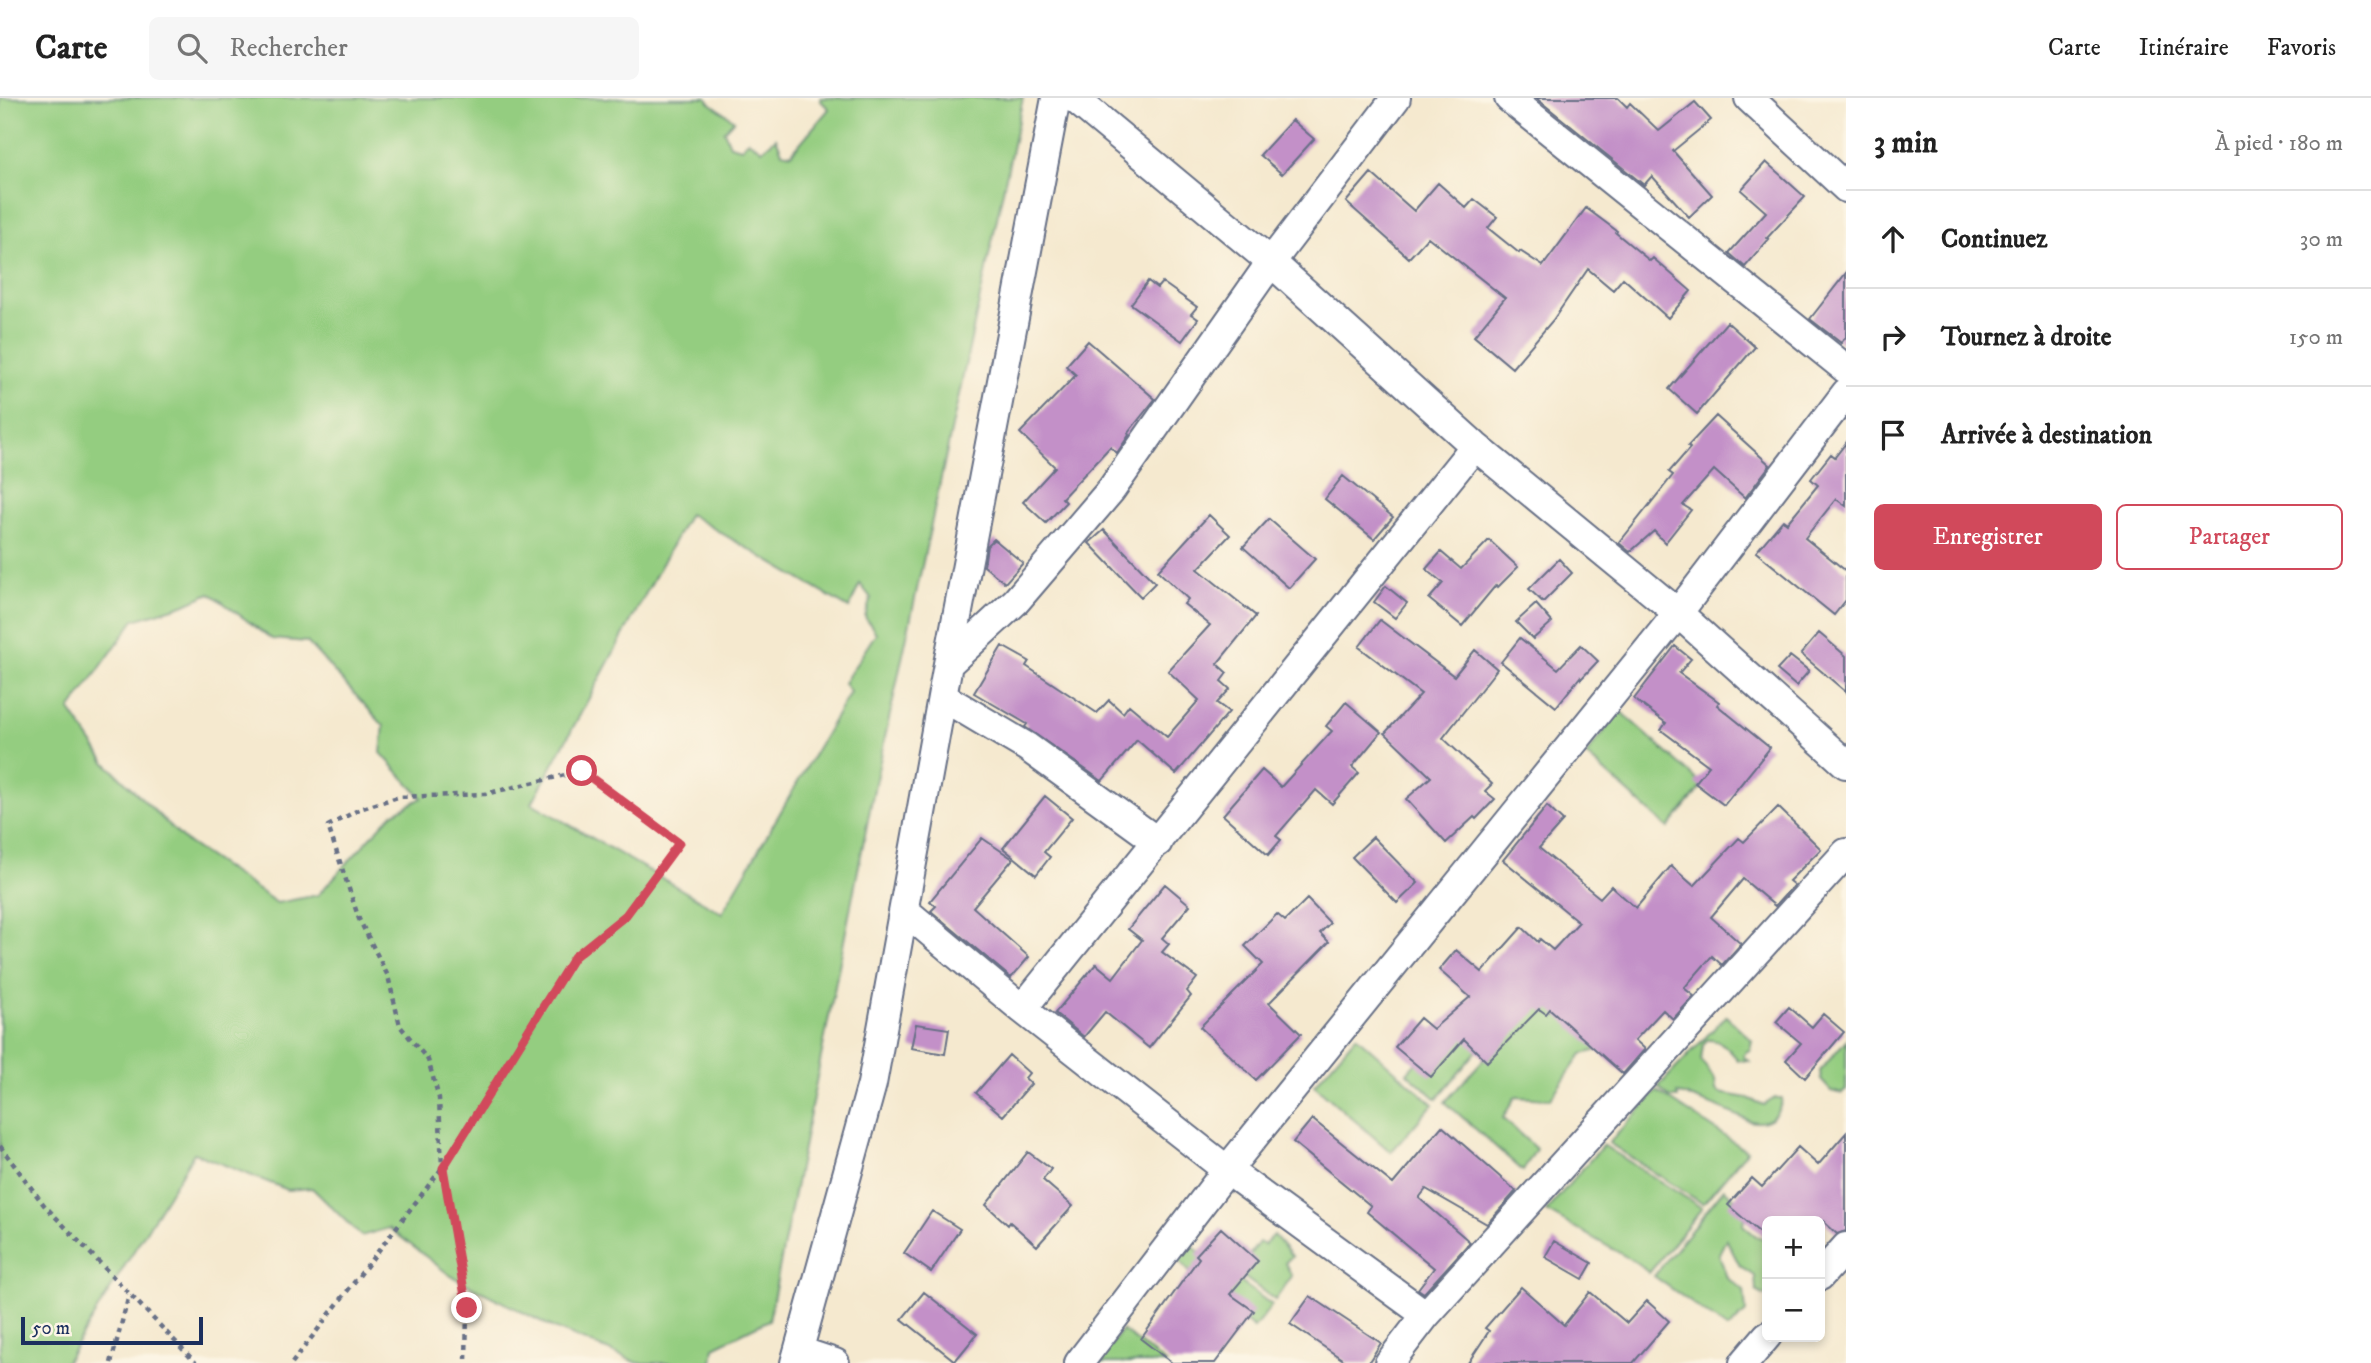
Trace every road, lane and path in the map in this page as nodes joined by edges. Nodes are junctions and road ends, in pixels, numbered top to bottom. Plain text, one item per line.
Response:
1 (1056, 98) edge
2 (1074, 98) edge
3 (1396, 98) edge
4 (1749, 98) edge
5 (1525, 103) edge
6 (1846, 188) edge
7 (1271, 262) junction
8 (1846, 369) edge
9 (1846, 393) edge
10 (1475, 446) junction
11 (1678, 613) junction
12 (948, 664) junction
13 (943, 697) junction
14 (1846, 764) edge
15 (1158, 842) junction
16 (1846, 853) edge
17 (904, 910) junction
18 (1023, 1009) junction
19 (0, 1146) edge
20 (443, 1168) junction
21 (1227, 1170) junction
22 (1846, 1247) edge
23 (1825, 1270) edge
24 (129, 1294) junction
25 (1426, 1315) junction
26 (1762, 1342) edge
27 (797, 1357) edge
28 (111, 1363) edge
29 (196, 1363) edge
30 (292, 1363) edge
31 (466, 1363) edge
32 (835, 1363) edge
33 (1079, 1363) edge
34 (1389, 1363) edge
35 (1744, 1363) edge

1 - 12 street
2 - 7 street
3 - 7 street
4 - 6 street
5 - 8 street
7 - 10 street
7 - 12 street
9 - 11 street
10 - 11 street
10 - 15 street
11 - 14 street
11 - 21 street
12 - 13 street
13 - 15 street
13 - 17 street
15 - 18 street
16 - 25 street
17 - 18 street
17 - 27 street
18 - 21 street
19 - 24 path
20 - 20 path
20 - 30 path
20 - 31 path
21 - 25 street
21 - 33 street
22 - 23 street
24 - 28 path
24 - 29 path
25 - 34 street
26 - 35 street
27 - 32 street

